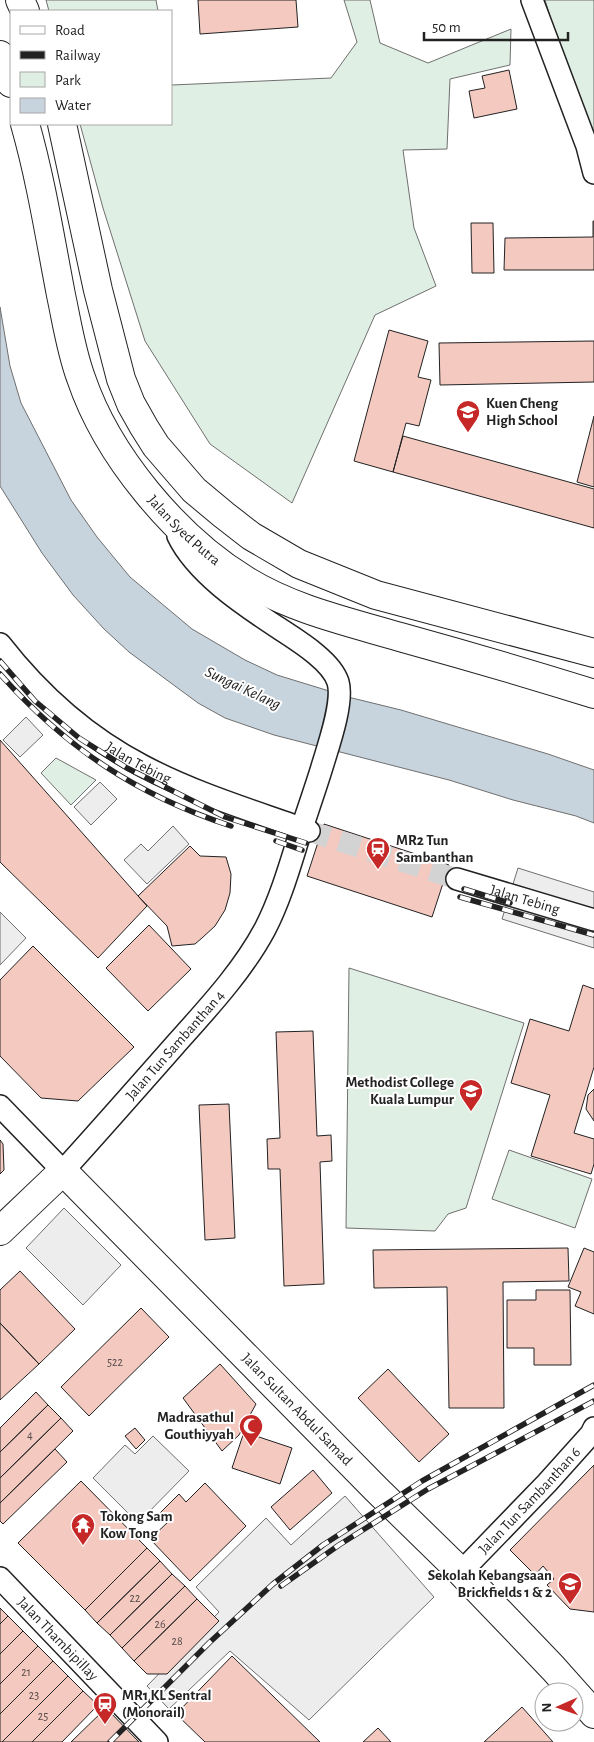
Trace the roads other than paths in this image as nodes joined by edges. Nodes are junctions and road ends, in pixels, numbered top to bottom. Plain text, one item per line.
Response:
1 (532, 0) edge
2 (0, 55) edge
3 (10, 80) edge
4 (25, 125) edge
5 (62, 125) edge
6 (594, 173) edge
7 (169, 517) junction
8 (0, 644) edge
9 (594, 653) edge
10 (594, 694) edge
11 (306, 830) junction
12 (457, 879) tunnel mouth
13 (594, 920) edge
14 (0, 1106) edge
15 (63, 1170) junction
16 (0, 1231) edge
17 (594, 1428) edge
18 (461, 1572) junction
19 (0, 1578) edge
20 (594, 1714) edge
21 (157, 1742) edge

1 - 6 street
2 - 3 main road
4 - 7 main road, Jalan Syed Putra
5 - 9 main road
7 - 10 main road, Jalan Syed Putra
7 - 11 street, Jalan Tun Sambanthan 4
8 - 11 street, Jalan Tebing
11 - 15 street, Jalan Tun Sambanthan 4
12 - 13 street, Jalan Tebing
14 - 15 street, Jalan Sultan Abdul Samad
15 - 16 main road, Jalan Tun Sambanthan 4
15 - 18 main road, Jalan Sultan Abdul Samad
17 - 18 street, Jalan Tun Sambanthan 6
18 - 20 main road, Jalan Sultan Abdul Samad
19 - 21 street, Jalan Thambipillay

